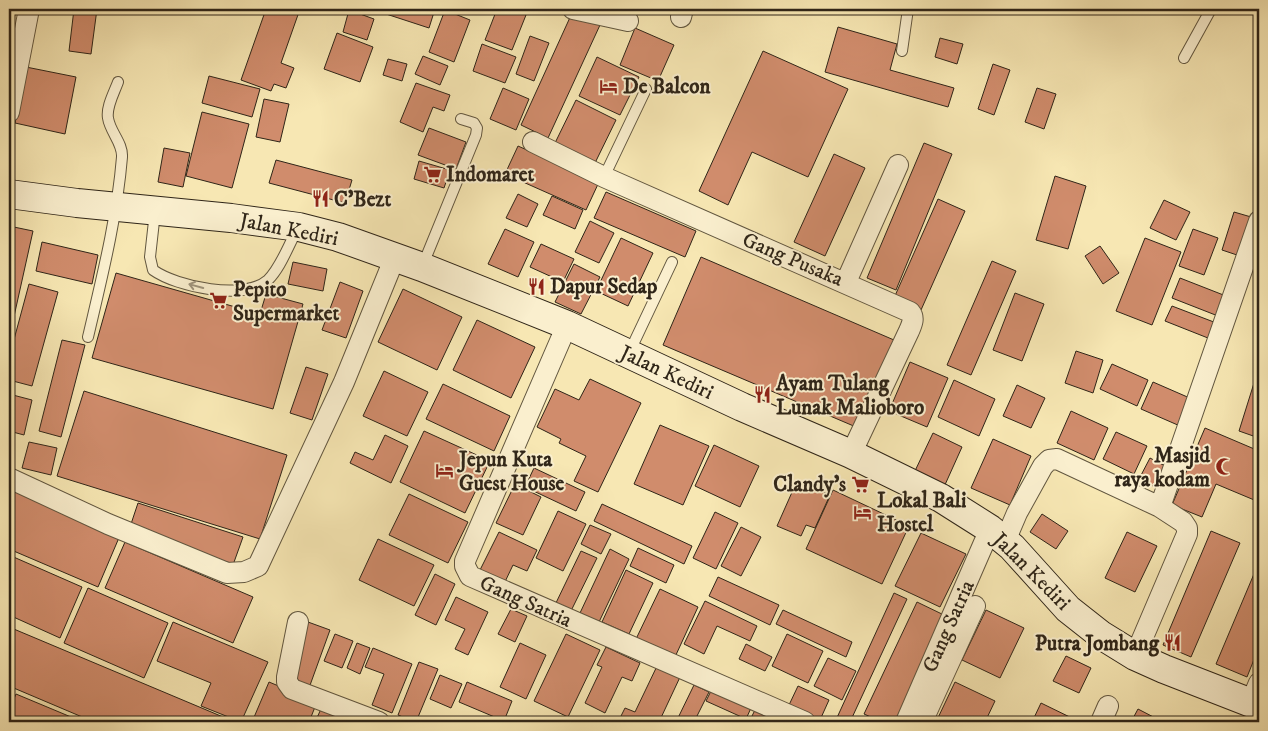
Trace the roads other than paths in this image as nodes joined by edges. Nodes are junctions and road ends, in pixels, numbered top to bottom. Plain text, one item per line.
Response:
1 (29, 9) edge
2 (573, 9) edge
3 (908, 9) edge
4 (1211, 9) edge
5 (628, 21) dead end
6 (902, 51) dead end
7 (1184, 58) dead end
8 (118, 82) dead end
9 (11, 89) edge
10 (646, 89) dead end
11 (9, 112) edge
12 (461, 119) dead end
13 (533, 142) dead end
14 (898, 165) dead end
15 (604, 177) junction
16 (9, 194) edge
17 (117, 207) junction
18 (155, 212) junction
19 (1259, 221) edge
20 (299, 227) junction
21 (395, 257) junction
22 (672, 262) dead end
23 (422, 266) junction
24 (846, 282) junction
25 (567, 325) junction
26 (88, 336) dead end
27 (628, 354) junction
28 (850, 454) junction
29 (9, 478) edge
30 (1160, 507) junction
31 (998, 535) junction
32 (975, 606) dead end
33 (298, 622) dead end
34 (1135, 656) junction
35 (1257, 705) edge
36 (379, 722) edge
37 (804, 722) edge
38 (906, 722) edge
39 (922, 722) edge

1 - 9 street
2 - 5 street
3 - 6 lane
4 - 7 lane
8 - 17 lane
9 - 11 street
10 - 15 lane
12 - 23 lane
13 - 15 street, Gang Pusaka
14 - 24 street
15 - 24 street, Gang Pusaka
16 - 17 main road, Jalan Kediri
17 - 18 main road, Jalan Kediri
17 - 26 lane
18 - 20 main road, Jalan Kediri
20 -> 18 lane
19 - 30 street
20 - 21 main road, Jalan Kediri
21 - 23 main road, Jalan Kediri
21 - 29 street
22 - 27 lane
23 - 25 main road, Jalan Kediri
24 - 28 street, Gang Pusaka
25 - 27 main road, Jalan Kediri
25 - 37 street, Gang Satria
27 - 28 main road, Jalan Kediri
28 - 31 main road, Jalan Kediri
30 - 31 street, Gang Satria
30 - 34 street
31 - 34 main road, Jalan Kediri
31 - 38 street, Gang Satria
32 - 39 street
33 - 36 street
34 - 35 main road, Jalan Kediri

